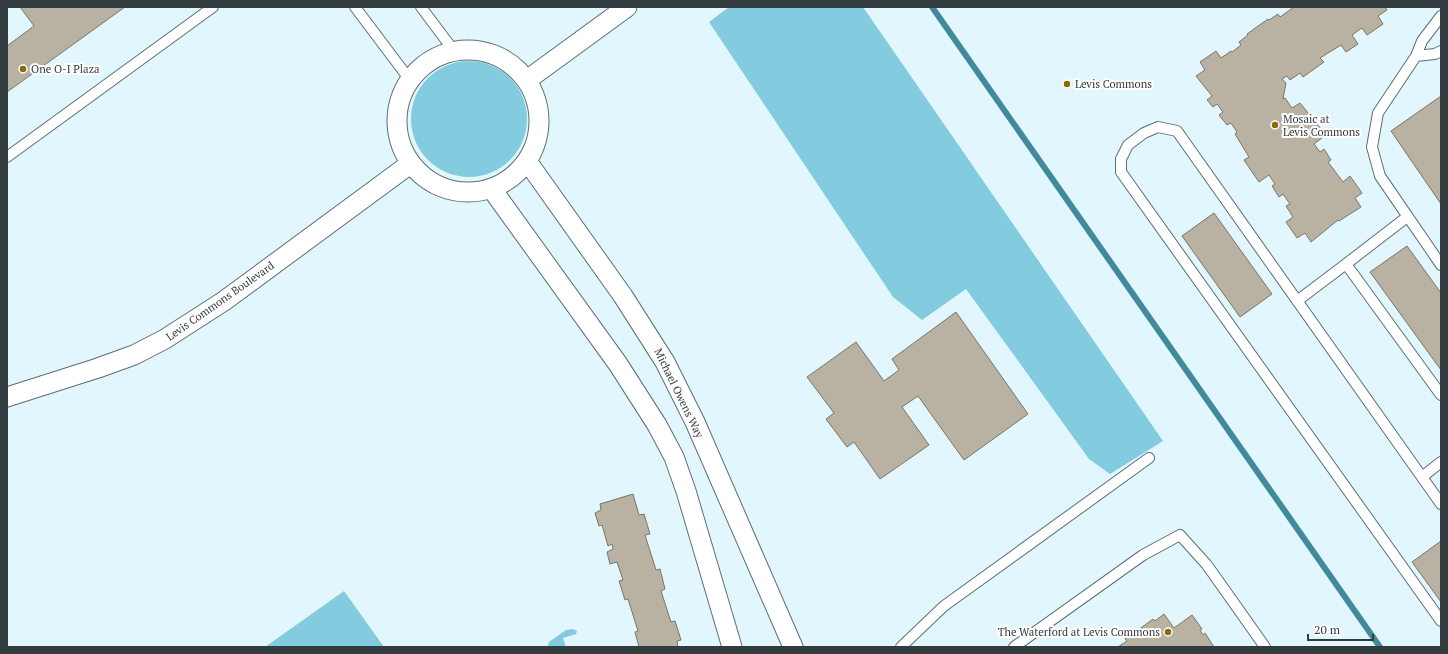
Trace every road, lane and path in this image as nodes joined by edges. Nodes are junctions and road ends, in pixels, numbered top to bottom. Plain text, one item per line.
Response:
1 (213, 7) edge
2 (355, 7) edge
3 (421, 7) edge
4 (627, 7) edge
5 (1441, 16) edge
6 (1441, 51) edge
7 (454, 52) junction
8 (1416, 56) junction
9 (410, 80) junction
10 (527, 80) junction
11 (7, 157) edge
12 (527, 161) junction
13 (410, 164) junction
14 (491, 188) junction
15 (1407, 217) junction
16 (1346, 264) junction
17 (1441, 265) edge
18 (1297, 301) junction
19 (1441, 394) edge
20 (7, 398) edge
21 (1149, 458) dead end
22 (1441, 462) edge
23 (1422, 477) junction
24 (1441, 504) edge
25 (1441, 621) edge
26 (732, 647) edge
27 (793, 647) edge
28 (901, 647) edge
29 (1014, 647) edge
30 (1265, 647) edge

1 - 11 lane
2 - 9 lane
3 - 7 lane
4 - 10 street
5 - 8 lane
6 - 8 lane
7 - 9 street
7 - 10 street
8 - 15 lane
9 - 13 street
10 - 12 street
12 - 14 street
12 - 27 street, Michael Owens Way
13 - 14 street
13 - 20 street, Levis Commons Boulevard
14 - 26 street
15 - 16 lane
15 - 17 lane
16 - 18 lane
16 - 19 lane
18 - 23 lane
18 - 25 lane
21 - 28 lane
22 - 23 lane
23 - 24 lane
29 - 30 lane

